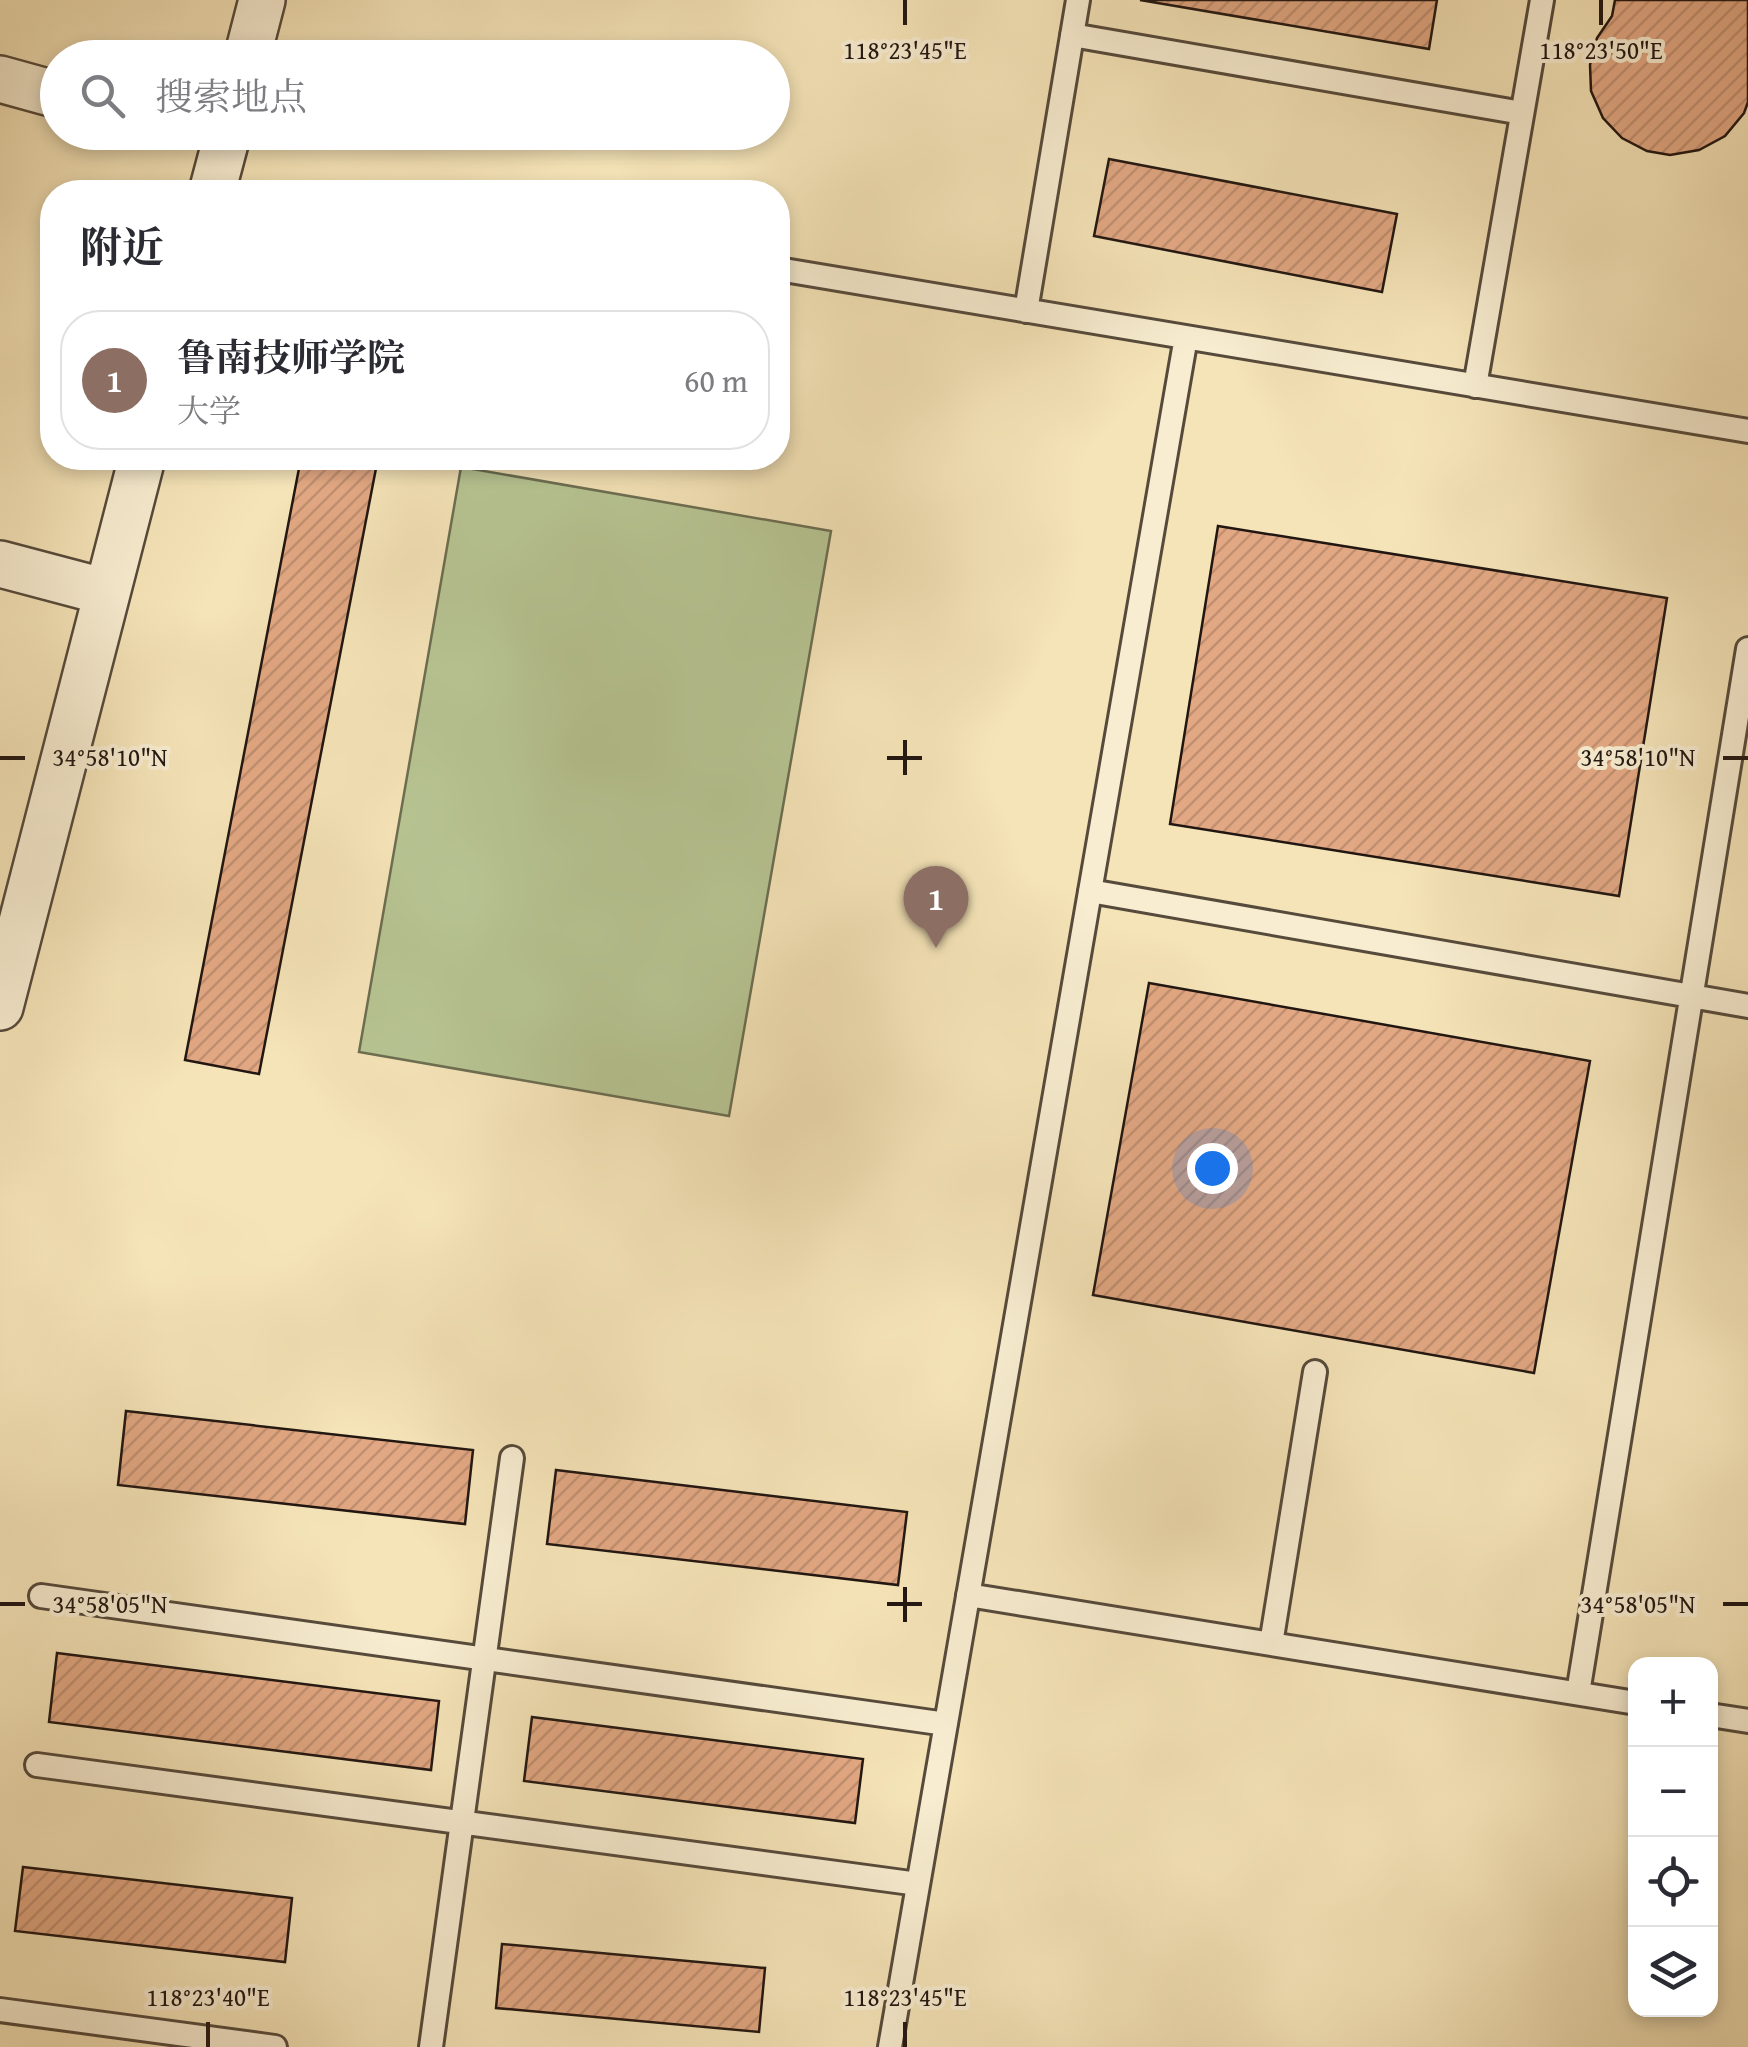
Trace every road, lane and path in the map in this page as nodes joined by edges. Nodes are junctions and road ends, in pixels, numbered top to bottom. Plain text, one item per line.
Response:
1 (262, 0) edge
2 (1078, 0) edge
3 (1542, 0) edge
4 (1072, 35) junction
5 (252, 40) edge
6 (0, 79) edge
7 (40, 89) edge
8 (1522, 113) junction
9 (216, 150) edge
10 (213, 180) edge
11 (790, 271) edge
12 (1026, 310) junction
13 (1186, 338) junction
14 (1475, 386) junction
15 (1748, 431) edge
16 (139, 470) edge
17 (0, 564) edge
18 (106, 592) junction
19 (1748, 649) edge
20 (1090, 892) junction
21 (1692, 997) junction
22 (1748, 1006) edge
23 (0, 1007) edge
24 (1315, 1372) dead end
25 (512, 1458) dead end
26 (968, 1595) junction
27 (40, 1596) dead end
28 (1271, 1644) junction
29 (484, 1659) junction
30 (1578, 1694) junction
31 (1628, 1702) edge
32 (1718, 1716) edge
33 (1748, 1721) edge
34 (946, 1724) junction
35 (36, 1765) dead end
36 (462, 1822) junction
37 (918, 1884) junction
38 (0, 2010) edge
39 (275, 2047) edge
40 (431, 2047) edge
41 (890, 2047) edge

1 - 5 street
2 - 4 lane
3 - 8 lane
4 - 8 lane
4 - 12 lane
6 - 7 street
8 - 14 lane
9 - 10 street
11 - 12 lane
12 - 13 lane
13 - 14 lane
13 - 20 lane
14 - 15 lane
16 - 18 street
17 - 18 street
18 - 23 street
19 - 21 lane
20 - 21 lane
20 - 26 lane
21 - 22 lane
21 - 30 lane
24 - 28 lane
25 - 29 lane
26 - 28 lane
26 - 34 lane
27 - 29 lane
28 - 30 lane
29 - 34 lane
29 - 36 lane
30 - 31 lane
32 - 33 lane
34 - 37 lane
35 - 36 lane
36 - 37 lane
36 - 40 lane
37 - 41 lane
38 - 39 lane

